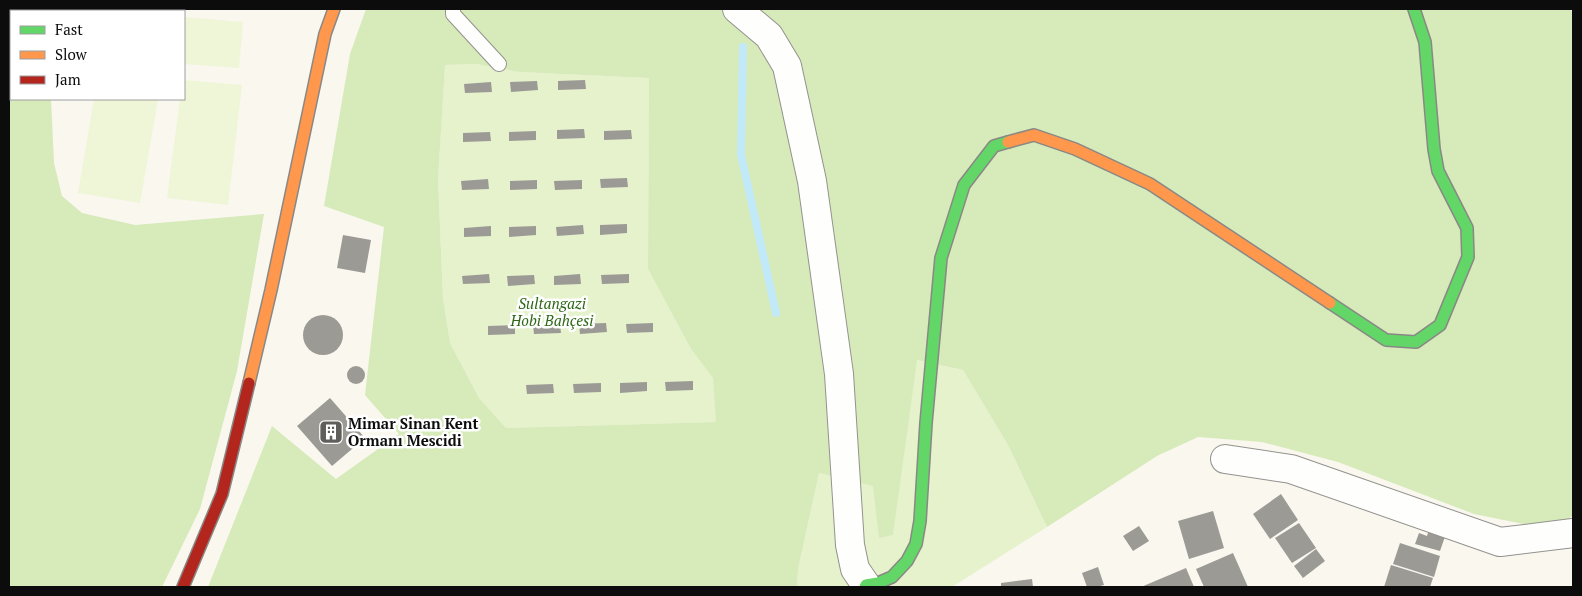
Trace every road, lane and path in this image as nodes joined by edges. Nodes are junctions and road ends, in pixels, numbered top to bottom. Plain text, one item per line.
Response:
1 (334, 9) edge
2 (453, 9) edge
3 (736, 9) edge
4 (1414, 9) edge
5 (499, 64) dead end
6 (1225, 459) dead end
7 (1573, 533) edge
8 (866, 586) edge
9 (183, 587) edge

1 - 9 street
2 - 5 lane
3 - 8 street
4 - 8 street
6 - 7 street

